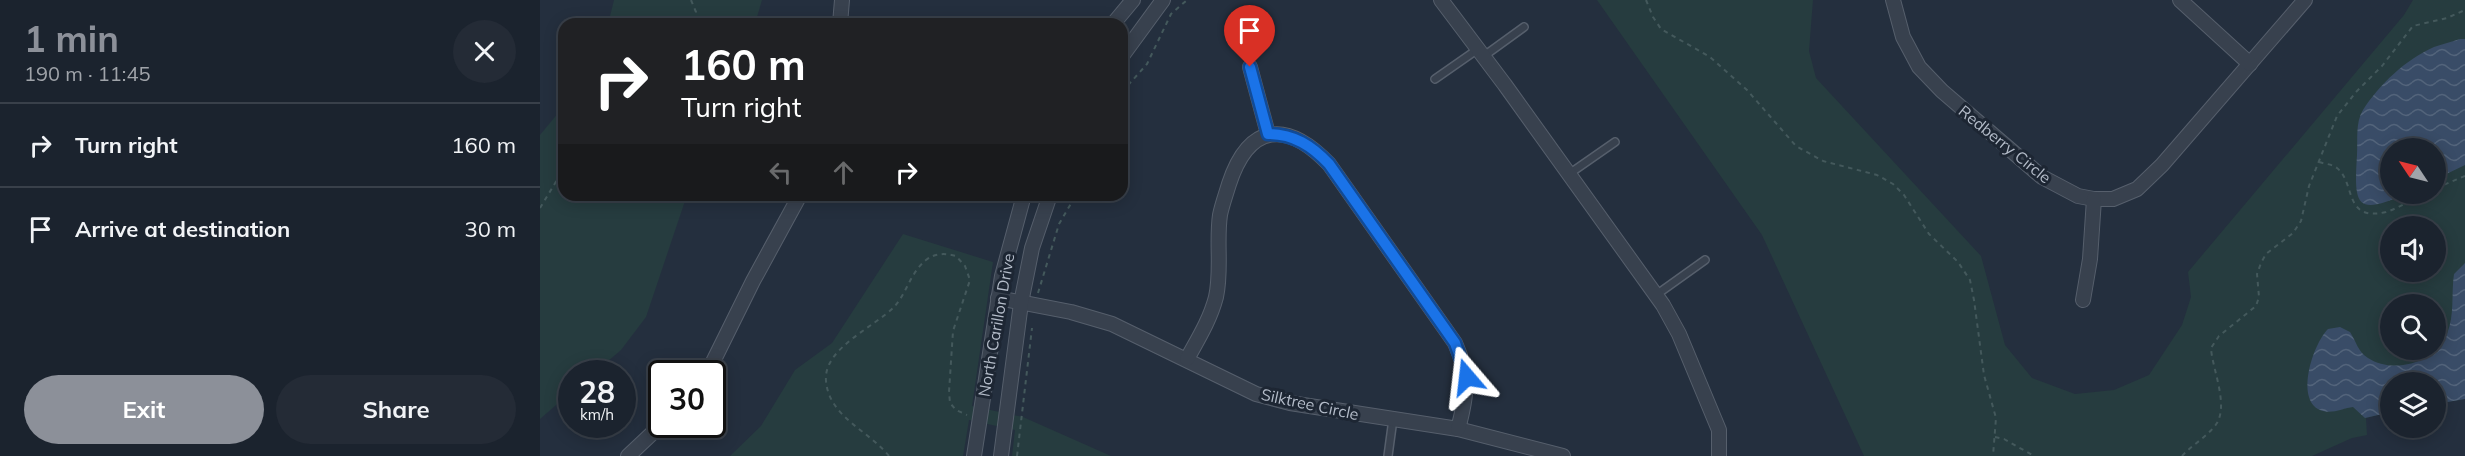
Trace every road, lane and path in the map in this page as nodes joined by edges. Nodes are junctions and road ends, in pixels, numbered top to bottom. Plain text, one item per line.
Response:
1 (691, 0) edge
2 (842, 0) edge
3 (1132, 0) edge
4 (1163, 0) edge
5 (1186, 0) edge
6 (1441, 0) edge
7 (1647, 0) edge
8 (1893, 0) edge
9 (2180, 0) edge
10 (2304, 0) edge
11 (2465, 10) edge
12 (696, 18) edge
13 (840, 18) edge
14 (1118, 18) edge
15 (1524, 27) dead end
16 (1128, 48) edge
17 (1481, 53) junction
18 (2250, 64) junction
19 (1250, 67) dead end
20 (1434, 79) dead end
21 (1128, 85) edge
22 (1268, 134) junction
23 (1615, 142) dead end
24 (2319, 162) junction
25 (1569, 174) junction
26 (2465, 176) edge
27 (558, 179) edge
28 (2446, 184) edge
29 (2094, 200) junction
30 (797, 201) edge
31 (1022, 201) edge
32 (1048, 201) edge
33 (1072, 201) edge
34 (2404, 204) edge
35 (540, 208) edge
36 (1705, 260) dead end
37 (1038, 291) dead end
38 (1656, 295) junction
39 (998, 298) junction
40 (2083, 300) dead end
41 (1022, 303) junction
42 (1033, 323) dead end
43 (1187, 359) junction
44 (714, 360) edge
45 (972, 416) dead end
46 (1393, 419) junction
47 (1458, 429) junction
48 (648, 437) edge
49 (1995, 437) junction
50 (628, 456) edge
51 (889, 456) edge
52 (974, 456) edge
53 (1001, 456) edge
54 (1017, 456) edge
55 (1388, 456) edge
56 (1563, 456) edge
57 (1719, 456) edge
58 (1993, 456) edge
59 (2034, 456) edge
60 (2182, 456) edge

1 - 12 path
2 - 13 street
3 - 14 street
4 - 16 street
5 - 21 path
6 - 17 street
7 - 49 path
8 - 29 street, Redberry Circle
9 - 18 street
10 - 18 street, Redberry Circle
11 - 24 path
15 - 17 lane
17 - 20 lane
17 - 25 street
18 - 29 street, Redberry Circle
19 - 22 street
22 - 43 street
22 - 47 street
23 - 25 lane
24 - 34 path
24 - 60 path
25 - 38 street
26 - 28 path
27 - 35 path
29 - 40 street
30 - 44 street
31 - 39 street, North Carillon Drive
32 - 41 street, North Carillon Drive
33 - 37 path
36 - 38 lane
38 - 57 street
39 - 41 street, Silktree Circle
39 - 52 street, North Carillon Drive
41 - 43 street, Silktree Circle
41 - 53 street, North Carillon Drive
42 - 54 path
43 - 46 street, Silktree Circle
45 - 51 path
46 - 47 street, Silktree Circle
46 - 55 lane
47 - 56 street, Silktree Circle
48 - 50 street
49 - 58 path
49 - 59 path

